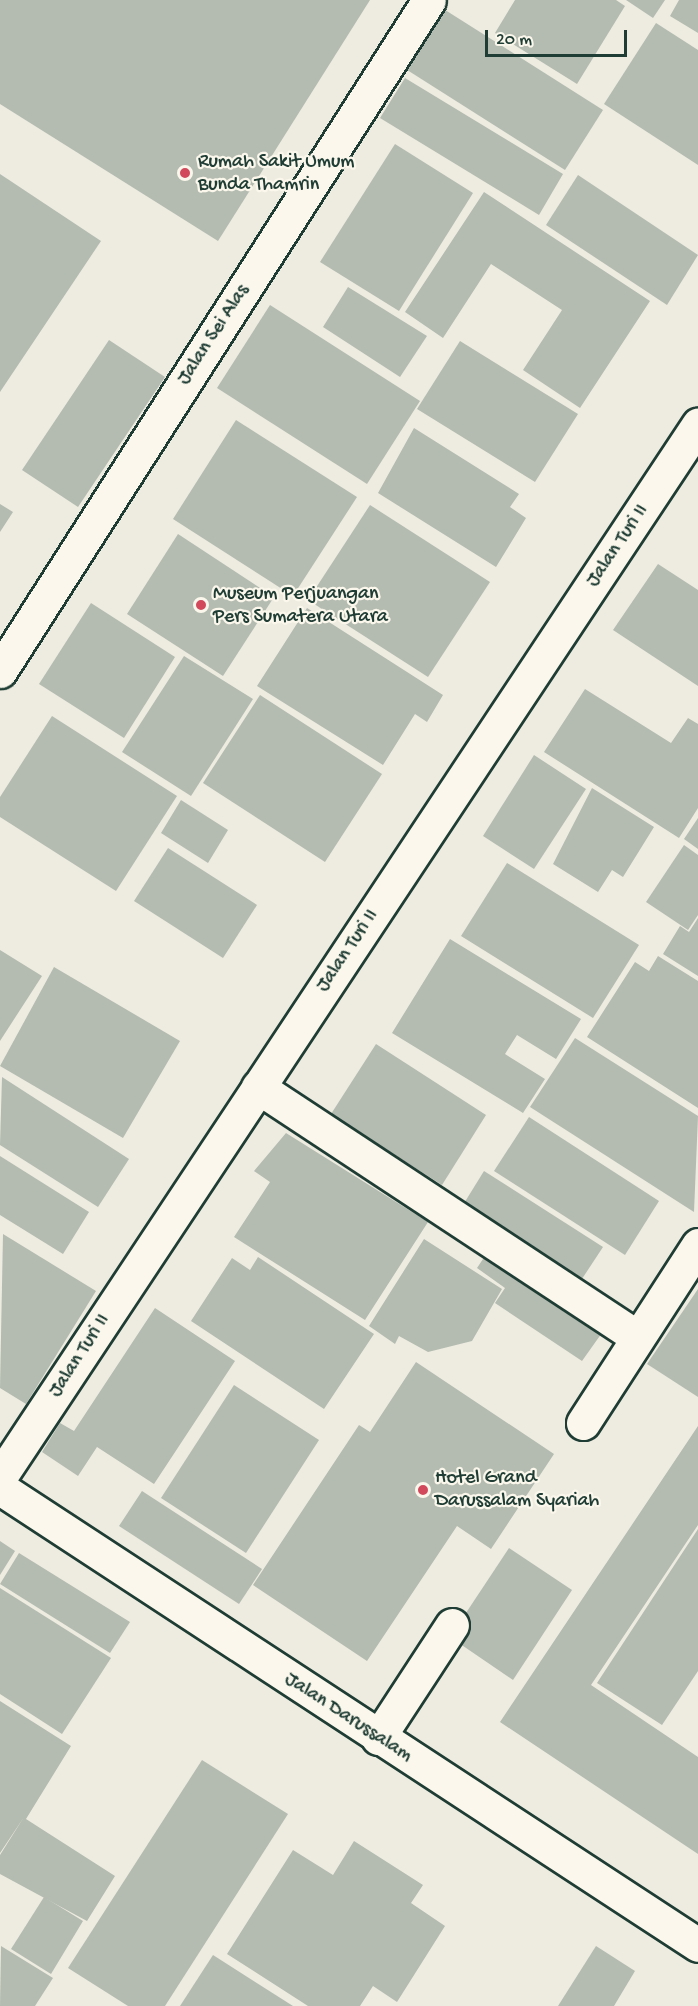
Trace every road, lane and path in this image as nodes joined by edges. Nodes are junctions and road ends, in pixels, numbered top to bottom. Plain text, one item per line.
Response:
1 (429, 0) edge
2 (698, 425) edge
3 (0, 671) edge
4 (258, 1087) junction
5 (698, 1245) edge
6 (637, 1337) junction
7 (583, 1423) dead end
8 (0, 1477) edge
9 (0, 1488) edge
10 (452, 1625) dead end
11 (378, 1738) junction
12 (698, 1945) edge

1 - 3 street, Jalan Sei Alas
2 - 4 street, Jalan Turi II
4 - 6 street
4 - 8 street, Jalan Turi II
5 - 6 street
6 - 7 street
9 - 11 street, Jalan Darussalam
10 - 11 street
11 - 12 street, Jalan Darussalam

